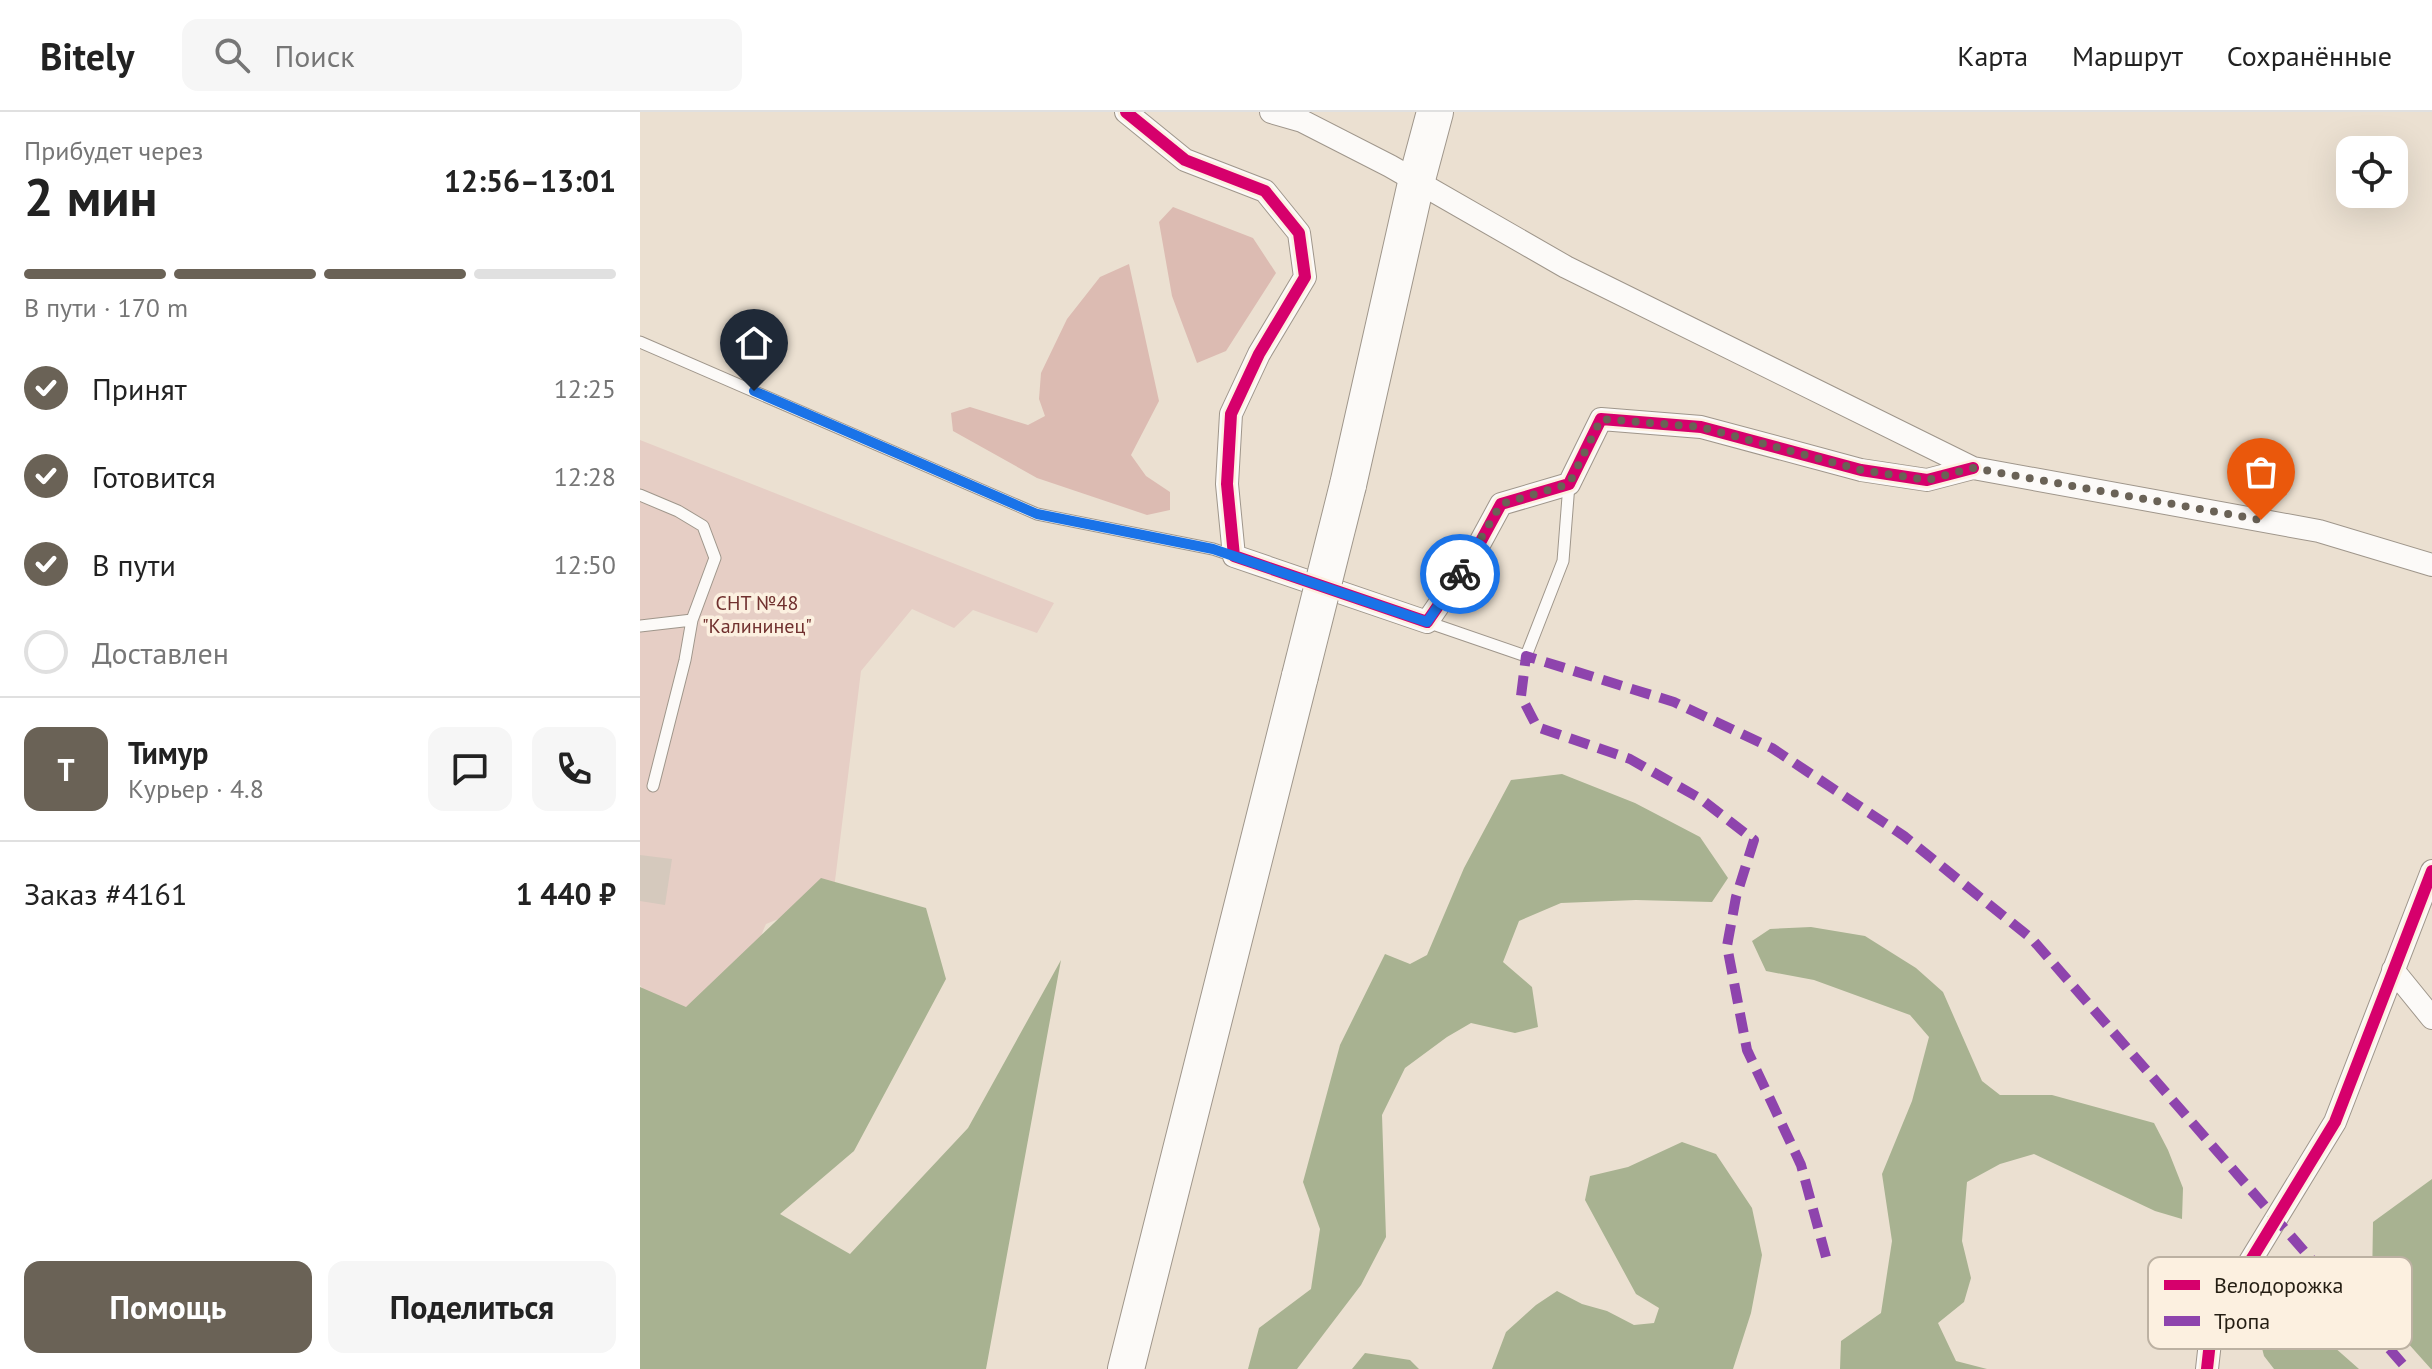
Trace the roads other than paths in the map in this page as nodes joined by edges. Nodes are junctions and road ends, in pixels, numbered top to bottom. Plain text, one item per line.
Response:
1 (1126, 112) edge
2 (1271, 112) edge
3 (1435, 112) edge
4 (1416, 183) junction
5 (640, 342) edge
6 (1973, 468) junction
7 (1569, 484) junction
8 (640, 495) edge
9 (1234, 556) junction
10 (2432, 565) edge
11 (692, 620) junction
12 (1427, 622) junction
13 (640, 626) edge
14 (653, 786) dead end
15 (2432, 871) edge
16 (2393, 970) junction
17 (2432, 1018) edge
18 (2253, 1257) edge
19 (2209, 1349) edge
20 (1126, 1369) edge
21 (2207, 1369) edge

1 - 9 street
2 - 4 street
3 - 4 main road
4 - 6 street
4 - 20 main road, bridge
5 - 9 lane
6 - 7 street
6 - 10 street
7 - 12 street
7 - 12 lane
8 - 11 lane
9 - 12 street
11 - 13 lane
11 - 14 lane
15 - 16 street
16 - 17 street
16 - 18 street
19 - 21 street

